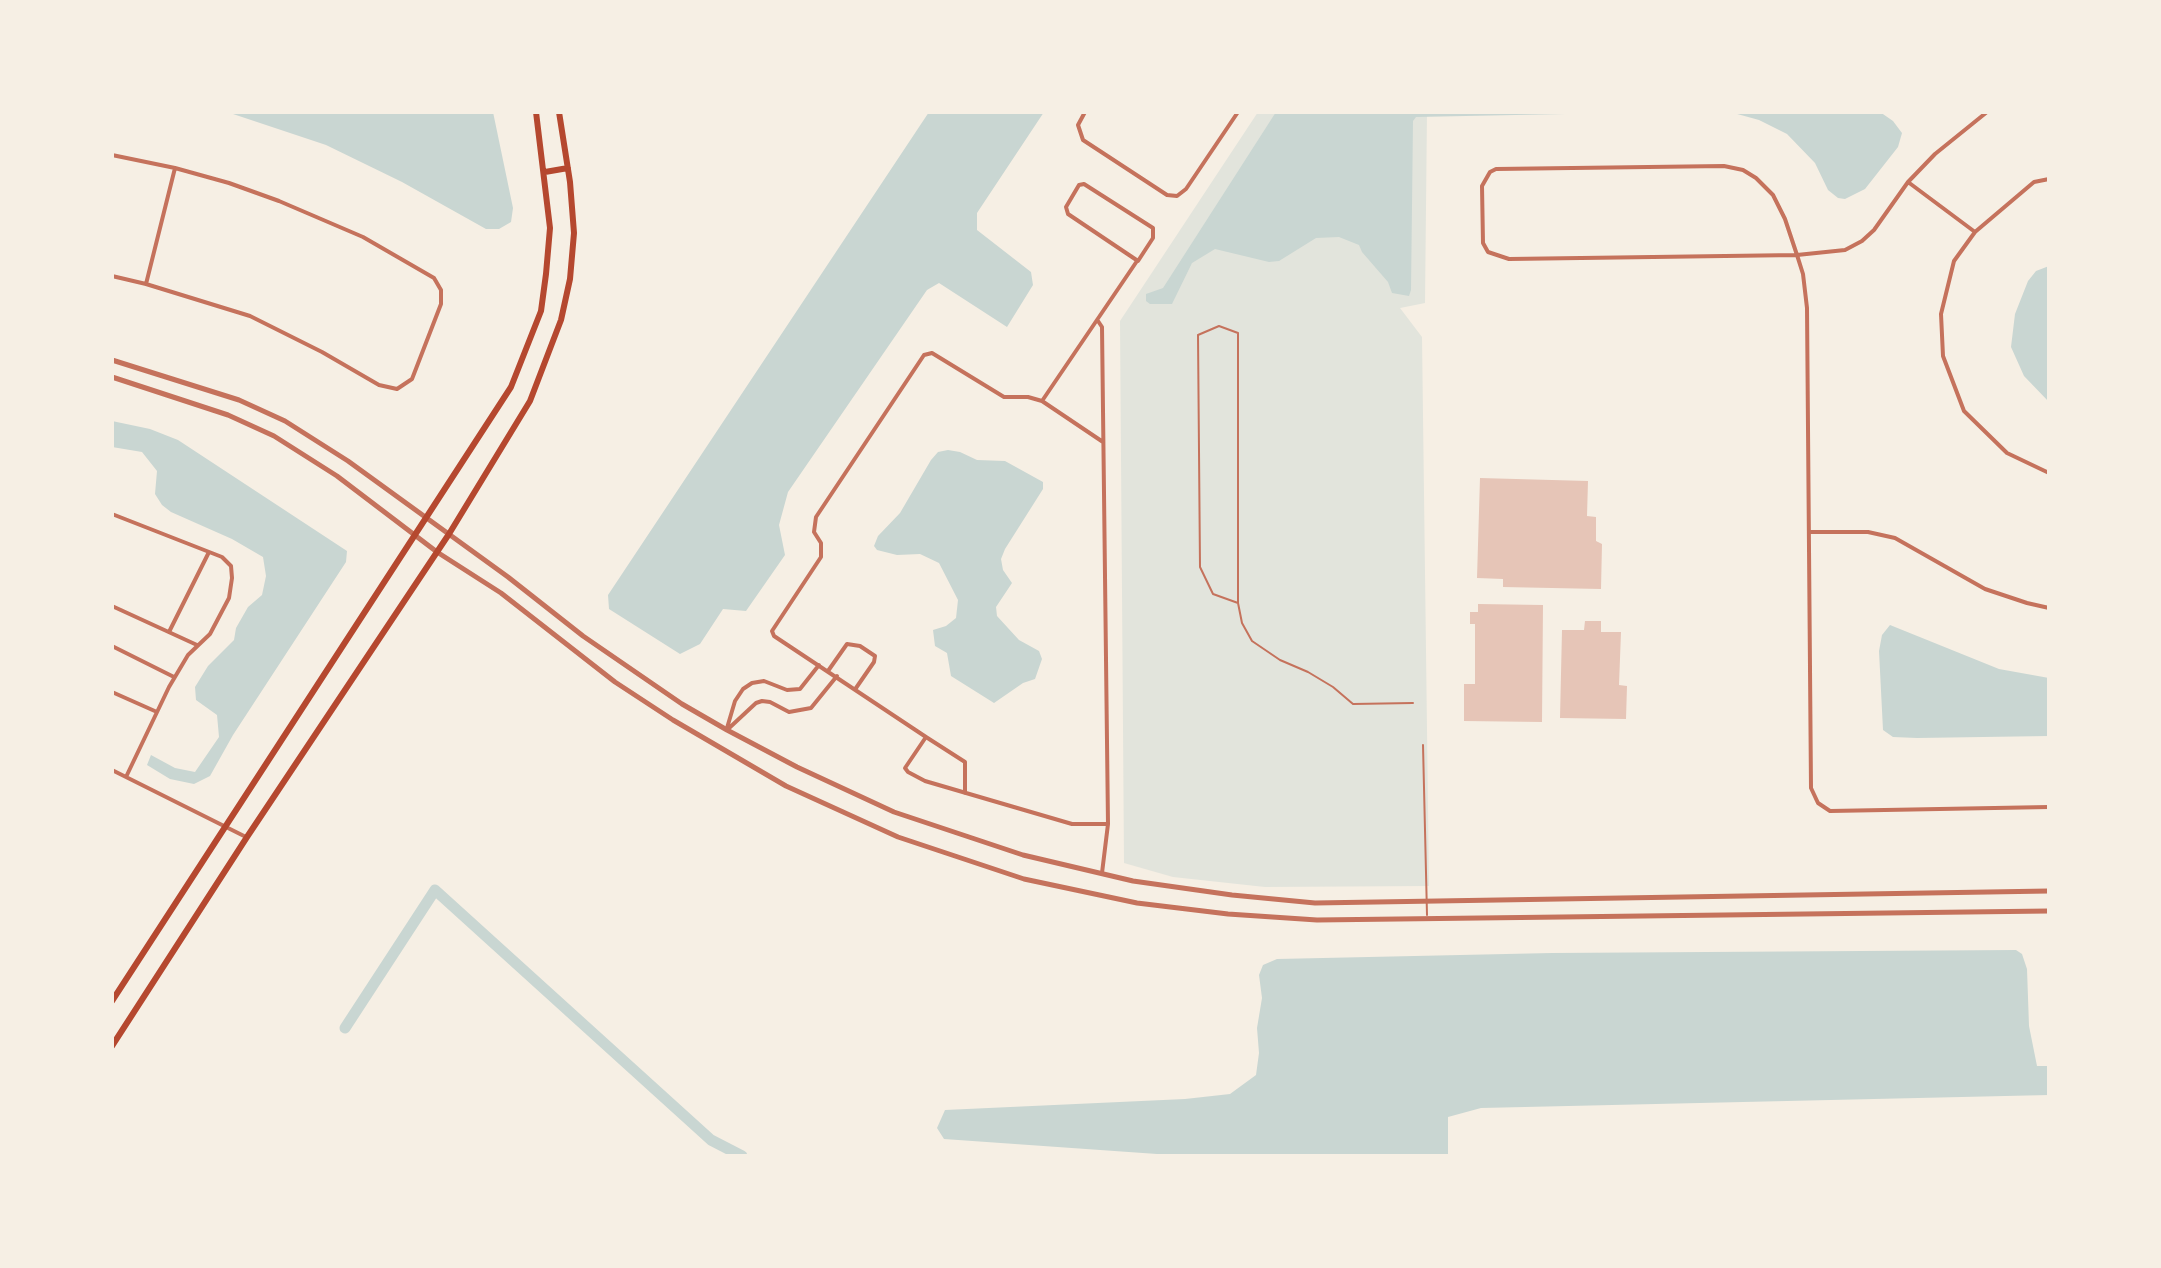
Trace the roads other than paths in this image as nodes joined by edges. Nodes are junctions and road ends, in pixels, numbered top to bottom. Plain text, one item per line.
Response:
1 (536, 112) edge
2 (559, 112) edge
3 (1085, 112) edge
4 (1238, 112) edge
5 (1987, 112) edge
6 (112, 155) edge
7 (175, 168) junction
8 (568, 168) junction
9 (545, 172) junction
10 (2049, 179) edge
11 (1908, 182) junction
12 (1975, 232) junction
13 (1797, 255) junction
14 (1138, 261) junction
15 (112, 276) edge
16 (146, 284) junction
17 (1098, 321) junction
18 (112, 360) edge
19 (112, 377) edge
20 (1042, 401) junction
21 (1103, 442) junction
22 (2049, 473) edge
23 (112, 514) edge
24 (426, 518) junction
25 (1810, 532) junction
26 (449, 534) junction
27 (415, 536) junction
28 (209, 551) junction
29 (437, 552) junction
30 (1238, 603) junction
31 (112, 606) edge
32 (2049, 608) edge
33 (169, 632) junction
34 (198, 645) junction
35 (112, 646) edge
36 (819, 665) junction
37 (828, 671) junction
38 (837, 676) junction
39 (175, 677) junction
40 (856, 689) junction
41 (112, 692) edge
42 (1413, 703) dead end
43 (157, 712) junction
44 (727, 730) junction
45 (926, 737) junction
46 (1423, 745) dead end
47 (112, 770) edge
48 (126, 777) junction
49 (965, 793) junction
50 (2049, 807) edge
51 (1108, 824) junction
52 (225, 826) junction
53 (247, 837) junction
54 (1102, 873) junction
55 (2049, 891) edge
56 (1427, 902) junction
57 (2049, 911) edge
58 (1427, 920) junction
59 (112, 1001) edge
60 (112, 1046) edge

1 - 9 main road
2 - 8 main road
3 - 4 street
5 - 11 street
6 - 7 street
7 - 16 street
7 - 16 street
8 - 9 main road
8 - 26 main road
9 - 24 main road
10 - 12 street
11 - 12 street
11 - 13 street
12 - 22 street
13 - 13 street
13 - 25 street
14 - 14 street
14 - 17 street
15 - 16 street
17 - 20 street
17 - 21 street
18 - 24 street
19 - 27 street
20 - 21 street
20 - 36 street
21 - 51 street
23 - 28 street
24 - 26 street
24 - 27 main road
25 - 32 street
25 - 50 street
26 - 29 main road
26 - 44 street
27 - 29 street
27 - 52 main road
28 - 33 street
28 - 34 street
29 - 53 main road
29 - 58 street
30 - 30 lane
30 - 42 lane
31 - 33 street
33 - 34 street
34 - 39 street
35 - 39 street
36 - 37 street
36 - 44 street
37 - 38 street
37 - 40 street
38 - 40 street
38 - 44 street
39 - 43 street
40 - 45 street
41 - 43 street
43 - 48 street
44 - 54 street
45 - 49 street
45 - 49 street
46 - 56 lane
47 - 48 street
48 - 52 street
49 - 51 street
51 - 54 street
52 - 53 street
52 - 59 main road
53 - 60 main road
54 - 56 street
55 - 56 street
56 - 58 lane
57 - 58 street

